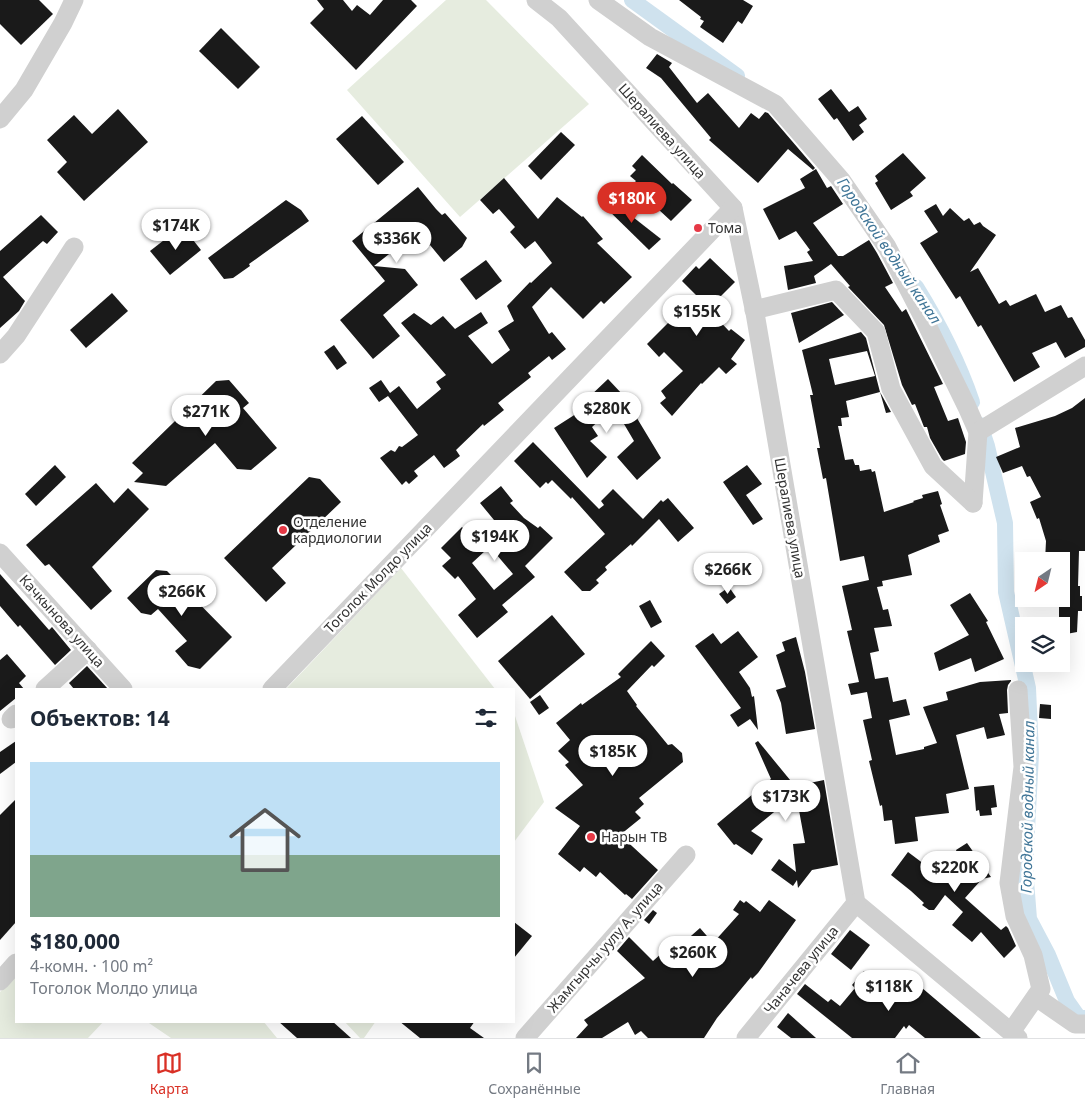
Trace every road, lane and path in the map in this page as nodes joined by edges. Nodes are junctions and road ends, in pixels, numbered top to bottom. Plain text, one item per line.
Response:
1 (74, 0) edge
2 (536, 0) edge
3 (598, 0) edge
4 (0, 119) edge
5 (733, 208) junction
6 (74, 247) dead end
7 (754, 310) junction
8 (0, 354) edge
9 (1085, 366) edge
10 (978, 432) junction
11 (0, 553) edge
12 (88, 650) junction
13 (46, 688) edge
14 (122, 688) edge
15 (273, 688) edge
16 (1018, 690) dead end
17 (686, 855) dead end
18 (856, 903) junction
19 (15, 964) edge
20 (0, 981) edge
21 (1036, 997) junction
22 (1085, 1024) edge
23 (1015, 1035) edge
24 (525, 1038) edge
25 (746, 1038) edge

1 - 4 street
2 - 5 street, Шералиева улица
3 - 10 street
5 - 7 street, Шералиева улица
5 - 15 street, Тоголок Молдо улица
6 - 8 street
7 - 10 street
7 - 18 street, Шералиева улица
9 - 10 street
11 - 12 street, Качкынова улица
12 - 13 street
12 - 14 street, Качкынова улица
16 - 21 street
17 - 24 street, Жамгырчы уулу А. улица
18 - 23 street
18 - 25 street, Чаначева улица
19 - 20 street
21 - 22 street
21 - 23 street

